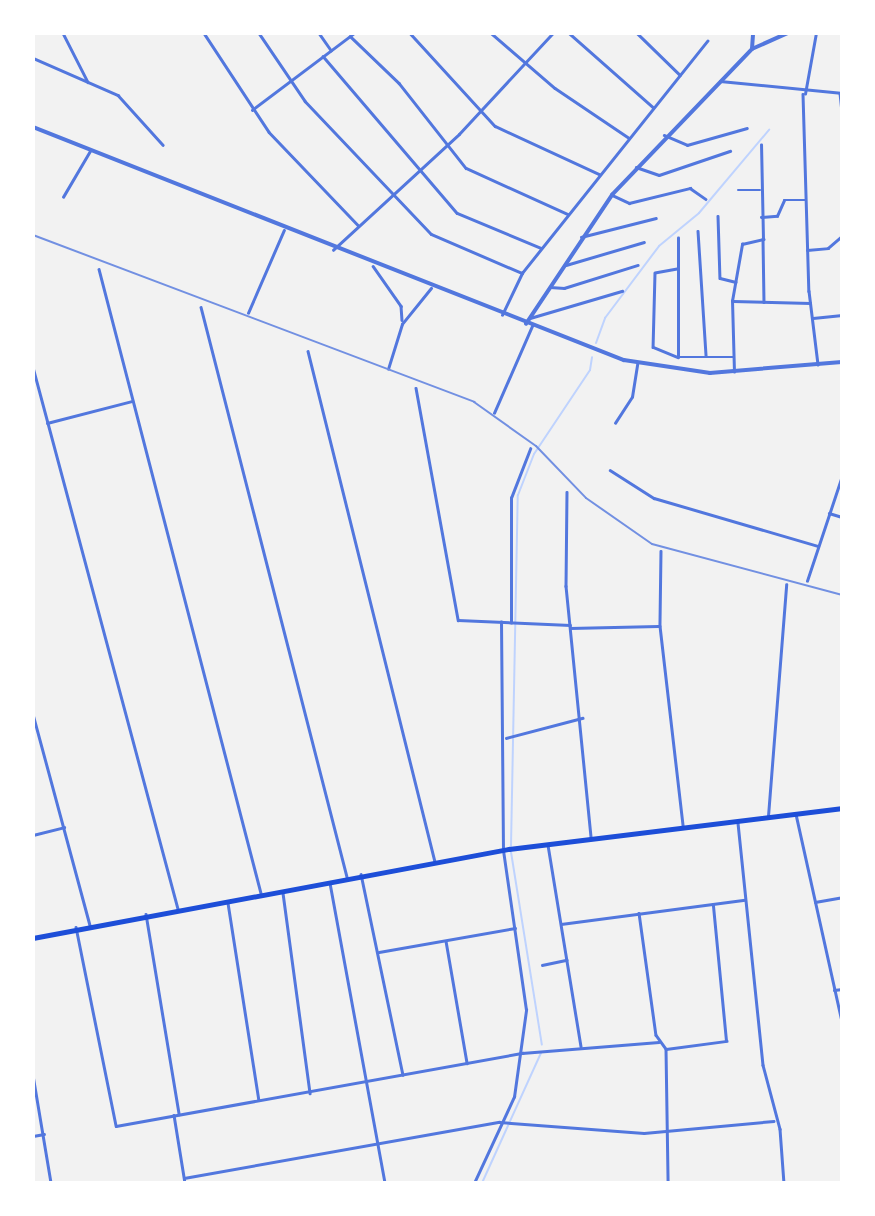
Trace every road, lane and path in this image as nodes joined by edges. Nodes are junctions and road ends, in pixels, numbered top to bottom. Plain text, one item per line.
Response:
1 (63, 33) edge
2 (96, 33) edge
3 (110, 33) edge
4 (204, 33) edge
5 (260, 33) edge
6 (319, 33) edge
7 (354, 33) edge
8 (410, 33) edge
9 (491, 33) edge
10 (553, 33) edge
11 (569, 33) edge
12 (637, 33) edge
13 (754, 33) edge
14 (790, 33) edge
15 (816, 33) edge
16 (350, 36) junction
17 (708, 41) dead end
18 (752, 49) junction
19 (331, 50) junction
20 (323, 56) junction
21 (33, 58) edge
22 (524, 63) junction
23 (680, 75) junction
24 (290, 81) junction
25 (719, 81) junction
26 (88, 82) junction
27 (841, 93) edge
28 (804, 94) junction
29 (653, 107) junction
30 (252, 110) junction
31 (482, 110) junction
32 (842, 113) edge
33 (747, 128) dead end
34 (34, 129) edge
35 (664, 135) junction
36 (629, 138) junction
37 (163, 145) dead end
38 (761, 145) dead end
39 (446, 146) junction
40 (90, 150) junction
41 (730, 151) dead end
42 (636, 167) junction
43 (417, 171) junction
44 (599, 174) junction
45 (738, 190) dead end
46 (760, 190) junction
47 (390, 195) junction
48 (612, 195) junction
49 (63, 197) dead end
50 (706, 199) dead end
51 (805, 200) junction
52 (568, 214) junction
53 (718, 216) dead end
54 (761, 217) junction
55 (656, 218) dead end
56 (358, 225) junction
57 (284, 230) junction
58 (698, 231) dead end
59 (842, 236) edge
60 (581, 237) junction
61 (678, 238) dead end
62 (763, 239) junction
63 (644, 243) dead end
64 (541, 248) junction
65 (333, 250) junction
66 (807, 250) junction
67 (638, 265) dead end
68 (373, 266) junction
69 (563, 266) junction
70 (677, 269) junction
71 (99, 270) dead end
72 (522, 273) junction
73 (736, 282) junction
74 (550, 287) junction
75 (431, 288) junction
76 (622, 292) dead end
77 (732, 301) junction
78 (810, 303) junction
79 (764, 304) junction
80 (201, 307) dead end
81 (248, 313) dead end
82 (502, 315) junction
83 (842, 316) edge
84 (530, 318) junction
85 (813, 318) junction
86 (402, 324) junction
87 (526, 324) junction
88 (532, 326) junction
89 (308, 351) dead end
90 (678, 357) junction
91 (734, 357) junction
92 (706, 358) junction
93 (842, 362) edge
94 (637, 364) junction
95 (818, 364) junction
96 (33, 367) edge
97 (387, 369) dead end
98 (734, 372) junction
99 (416, 388) dead end
100 (132, 401) junction
101 (495, 413) dead end
102 (47, 423) junction
103 (615, 423) dead end
104 (530, 449) dead end
105 (610, 470) dead end
106 (842, 476) edge
107 (567, 492) dead end
108 (829, 513) junction
109 (842, 517) edge
110 (818, 546) junction
111 (661, 551) dead end
112 (807, 582) dead end
113 (786, 585) dead end
114 (500, 622) junction
115 (511, 623) junction
116 (570, 626) junction
117 (660, 626) junction
118 (33, 714) edge
119 (582, 718) junction
120 (40, 737) junction
121 (506, 738) junction
122 (33, 739) edge
123 (842, 807) edge
124 (796, 814) junction
125 (768, 819) junction
126 (738, 823) junction
127 (64, 827) junction
128 (684, 829) junction
129 (33, 835) edge
130 (592, 840) junction
131 (548, 844) junction
132 (509, 849) junction
133 (435, 862) junction
134 (361, 874) junction
135 (347, 877) junction
136 (329, 881) junction
137 (282, 890) junction
138 (261, 893) junction
139 (842, 897) edge
140 (228, 900) junction
141 (744, 900) junction
142 (815, 902) junction
143 (713, 905) junction
144 (178, 909) junction
145 (639, 913) junction
146 (146, 914) junction
147 (561, 924) junction
148 (90, 925) junction
149 (76, 928) junction
150 (515, 928) junction
151 (33, 937) edge
152 (446, 940) junction
153 (379, 952) junction
154 (567, 960) junction
155 (542, 965) dead end
156 (842, 989) edge
157 (834, 990) junction
158 (842, 1021) edge
159 (659, 1042) junction
160 (581, 1046) junction
161 (666, 1049) junction
162 (522, 1053) junction
163 (467, 1063) junction
164 (33, 1075) edge
165 (403, 1075) junction
166 (369, 1083) junction
167 (310, 1093) junction
168 (260, 1102) junction
169 (179, 1114) junction
170 (174, 1115) junction
171 (773, 1121) junction
172 (507, 1123) junction
173 (667, 1133) junction
174 (44, 1134) junction
175 (33, 1136) edge
176 (381, 1147) junction
177 (184, 1181) edge
178 (51, 1183) edge
179 (385, 1183) edge
180 (474, 1183) edge
181 (668, 1183) edge
182 (784, 1183) edge

1 - 26 street
2 - 3 street
4 - 30 street
5 - 24 street
6 - 19 street
7 - 16 street
8 - 31 street
9 - 22 street
10 - 22 street
11 - 29 street
12 - 23 street
13 - 18 street
14 - 18 street
15 - 28 street
16 - 19 street
16 - 39 street
17 - 23 street
18 - 25 street
19 - 20 street
20 - 24 street
20 - 43 street
21 - 26 street
22 - 31 street
22 - 36 street
23 - 29 street
24 - 30 street
24 - 47 street
25 - 28 street
25 - 35 street
26 - 37 street
27 - 28 street
27 - 32 street
28 - 51 street
29 - 36 street
30 - 56 street
31 - 39 street
31 - 44 street
33 - 35 street
34 - 40 street
35 - 42 street
36 - 44 street
38 - 46 street
39 - 43 street
39 - 52 street
40 - 49 street
40 - 57 street
41 - 42 street
42 - 48 street
43 - 47 street
43 - 64 street
44 - 52 street
45 - 46 street
46 - 54 street
47 - 56 street
47 - 72 street
48 - 50 street
48 - 60 street
51 - 54 street
51 - 66 street
52 - 64 street
53 - 73 street
54 - 62 street
55 - 60 street
56 - 65 street
57 - 65 street
57 - 81 street
58 - 92 street
59 - 66 street
60 - 69 street
61 - 70 street
62 - 73 street
62 - 79 street
63 - 69 street
64 - 72 street
65 - 68 street
66 - 78 street
67 - 74 street
68 - 75 street
68 - 86 street
69 - 74 street
70 - 90 street
70 - 90 street
71 - 100 street
72 - 82 street
73 - 77 street
74 - 84 street
75 - 82 street
75 - 86 street
76 - 84 street
77 - 79 street
77 - 91 street
78 - 79 street
78 - 85 street
80 - 135 street
82 - 87 street
83 - 85 street
84 - 87 street
85 - 95 street
86 - 97 street
87 - 88 street
88 - 94 street
88 - 101 street
89 - 133 street
90 - 92 street
91 - 92 street
91 - 98 street
93 - 95 street
94 - 98 street
94 - 103 street
95 - 98 street
96 - 102 street
99 - 114 street
100 - 102 street
100 - 138 street
102 - 144 street
104 - 115 street
105 - 110 street
106 - 108 street
107 - 116 street
108 - 109 street
108 - 110 street
110 - 112 street
111 - 117 street
113 - 125 street
114 - 115 street
114 - 121 street
115 - 116 street
116 - 117 street
116 - 119 street
117 - 128 street
118 - 120 street
119 - 121 street
119 - 130 street
120 - 122 street
120 - 127 street
121 - 132 street
123 - 124 main road
124 - 125 main road
124 - 142 street
125 - 126 main road
126 - 128 main road
126 - 141 street
127 - 129 street
127 - 148 street
128 - 130 main road
130 - 131 main road
131 - 132 main road
131 - 147 street
132 - 133 main road
132 - 150 street
133 - 134 main road
134 - 135 main road
134 - 153 street
135 - 136 main road
136 - 137 main road
136 - 166 street
137 - 138 main road
137 - 167 street
138 - 140 main road
139 - 142 street
140 - 144 main road
140 - 168 street
141 - 143 street
141 - 171 street
142 - 157 street
143 - 145 street
143 - 161 street
144 - 146 main road
145 - 147 street
145 - 159 street
146 - 148 main road
146 - 169 street
147 - 154 street
148 - 149 main road
149 - 151 main road
149 - 170 street
150 - 152 street
150 - 162 street
152 - 153 street
152 - 163 street
153 - 165 street
154 - 155 street
154 - 160 street
156 - 157 street
157 - 158 street
159 - 160 street
159 - 161 street
160 - 162 street
161 - 173 street
162 - 163 street
162 - 172 street
163 - 165 street
164 - 174 street
165 - 166 street
166 - 167 street
166 - 176 street
167 - 168 street
168 - 169 street
169 - 170 street
170 - 177 street
171 - 173 street
171 - 182 street
172 - 173 street
172 - 176 street
172 - 180 street
173 - 181 street
174 - 175 street
174 - 178 street
176 - 177 street
176 - 179 street

